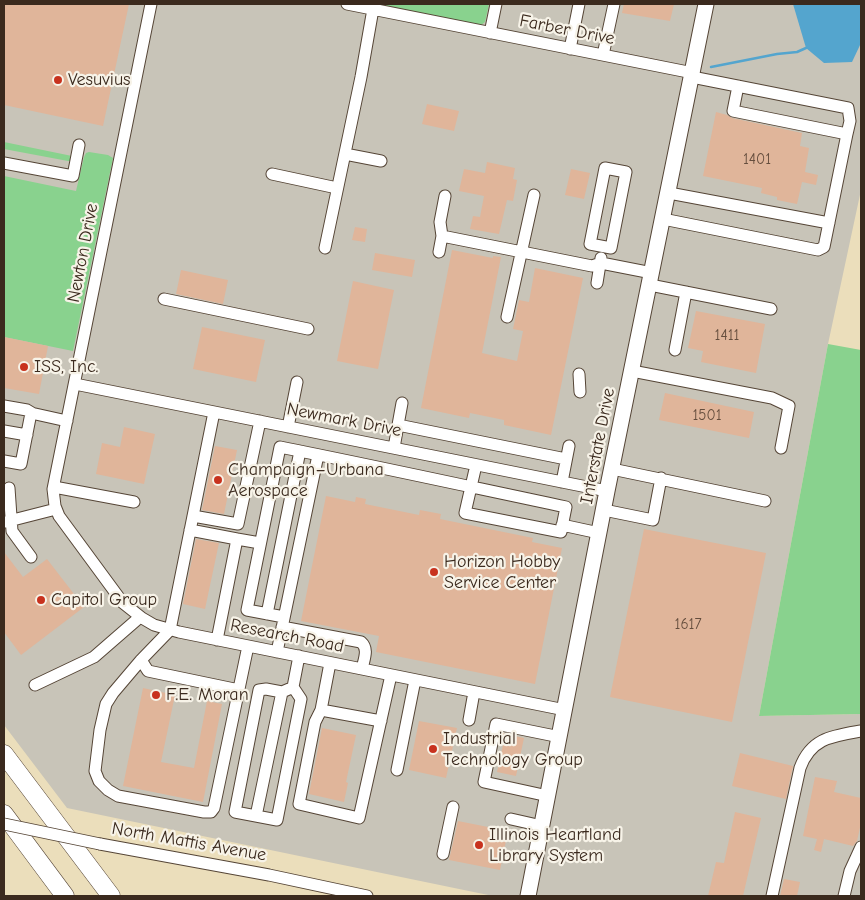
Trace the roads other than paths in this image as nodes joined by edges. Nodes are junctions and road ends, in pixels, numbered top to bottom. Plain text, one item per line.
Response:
1 (151, 4) edge
2 (348, 4) edge
3 (496, 4) edge
4 (579, 4) edge
5 (614, 4) edge
6 (706, 4) edge
7 (373, 9) junction
8 (490, 33) junction
9 (570, 49) junction
10 (603, 55) junction
11 (692, 75) junction
12 (738, 86) junction
13 (848, 134) junction
14 (79, 145) dead end
15 (345, 154) junction
16 (381, 161) dead end
17 (4, 162) edge
18 (272, 174) dead end
19 (337, 188) junction
20 (669, 193) junction
21 (534, 195) dead end
22 (445, 196) dead end
23 (663, 219) junction
24 (829, 223) junction
25 (442, 236) junction
26 (601, 247) junction
27 (325, 248) dead end
28 (439, 252) dead end
29 (521, 252) junction
30 (601, 263) junction
31 (651, 279) junction
32 (597, 283) dead end
33 (686, 292) junction
34 (164, 299) dead end
35 (771, 309) dead end
36 (507, 317) dead end
37 (308, 329) dead end
38 (674, 350) dead end
39 (632, 371) junction
40 (580, 374) dead end
41 (297, 382) dead end
42 (75, 384) junction
43 (580, 392) dead end
44 (402, 403) dead end
45 (4, 406) edge
46 (214, 412) junction
47 (32, 414) junction
48 (67, 421) junction
49 (260, 421) junction
50 (398, 424) junction
51 (288, 427) junction
52 (4, 431) edge
53 (27, 435) junction
54 (569, 446) dead end
55 (394, 448) junction
56 (781, 448) dead end
57 (300, 451) junction
58 (318, 455) junction
59 (566, 459) junction
60 (4, 461) edge
61 (476, 465) junction
62 (612, 469) junction
63 (661, 478) junction
64 (562, 482) junction
65 (54, 487) junction
66 (471, 487) junction
67 (9, 488) dead end
68 (607, 491) junction
69 (765, 500) dead end
70 (134, 502) dead end
71 (56, 509) junction
72 (604, 510) junction
73 (193, 516) junction
74 (6, 523) edge
75 (562, 525) junction
76 (190, 530) junction
77 (599, 533) junction
78 (237, 539) junction
79 (260, 543) junction
80 (31, 557) dead end
81 (267, 614) junction
82 (140, 617) junction
83 (283, 622) junction
84 (170, 630) junction
85 (217, 640) junction
86 (248, 646) junction
87 (277, 652) junction
88 (299, 656) junction
89 (141, 660) junction
90 (330, 662) junction
91 (362, 669) junction
92 (391, 675) junction
93 (415, 680) junction
94 (35, 685) dead end
95 (239, 690) junction
96 (287, 690) junction
97 (474, 692) junction
98 (321, 710) junction
99 (565, 710) junction
100 (469, 720) dead end
101 (381, 721) junction
102 (861, 731) edge
103 (560, 737) junction
104 (4, 754) edge
105 (397, 770) dead end
106 (548, 796) junction
107 (453, 807) dead end
108 (4, 814) edge
109 (256, 816) junction
110 (511, 819) dead end
111 (4, 824) edge
112 (542, 826) junction
113 (861, 847) edge
114 (443, 854) dead end
115 (65, 896) edge
116 (111, 896) edge
117 (367, 896) edge
118 (528, 896) edge
119 (772, 896) edge
120 (844, 896) edge

1 - 42 street, Newton Drive
2 - 7 street, Farber Drive
3 - 8 street
4 - 9 street
5 - 10 street
6 - 11 main road, Interstate Drive
7 - 8 street, Farber Drive
7 - 15 street
8 - 9 street, Farber Drive
9 - 10 street, Farber Drive
10 - 11 street, Farber Drive
11 - 12 street, Farber Drive
11 - 20 main road, Interstate Drive
12 - 13 street, Farber Drive
12 - 13 street
13 - 24 street
14 - 17 street
15 - 16 street
15 - 19 street
18 - 19 street
19 - 27 street
20 - 23 main road, Interstate Drive
20 - 24 street
21 - 29 street
22 - 25 street
23 - 24 street
23 - 31 main road, Interstate Drive
25 - 28 street
25 - 29 street
26 - 26 street
26 - 30 street
29 - 30 street
29 - 36 street
30 - 31 street
30 - 32 street
31 - 33 street
31 - 39 main road, Interstate Drive
33 - 35 street
33 - 38 street
34 - 37 street
39 - 56 street
39 - 62 main road, Interstate Drive
40 - 43 street
41 - 51 street
42 - 46 street, Newmark Drive
42 - 48 street, Newton Drive
44 - 50 street
45 - 47 street
46 - 49 street, Newmark Drive
46 - 73 street
47 - 48 street
47 - 53 street
48 - 65 street, Newton Drive
49 - 51 street, Newmark Drive
49 - 73 street
50 - 55 street
50 - 59 street
51 - 55 street, Newmark Drive
52 - 53 street
53 - 60 street
54 - 59 street
55 - 61 street, Newmark Drive
57 - 58 street
57 - 79 street
57 - 81 street
58 - 66 street
58 - 83 street
59 - 64 street
61 - 64 street, Newmark Drive
61 - 66 street
62 - 63 street
62 - 68 main road, Interstate Drive
63 - 69 street
63 - 72 street
64 - 68 street, Newmark Drive
65 - 70 street
65 - 71 street, Newton Drive
66 - 75 street
66 - 75 street
67 - 74 street
68 - 72 main road, Interstate Drive
71 - 74 street
71 - 82 street, Research Road
72 - 77 main road, Interstate Drive
73 - 76 street
74 - 80 street
75 - 77 street
76 - 78 street
76 - 84 street
77 - 99 main road, Interstate Drive
78 - 79 street
78 - 85 street
79 - 81 street
81 - 83 street
82 - 84 street, Research Road
82 - 94 street
83 - 87 street
83 - 91 street
84 - 85 street, Research Road
84 - 89 street
85 - 86 street, Research Road
86 - 87 street, Research Road
86 - 95 street
87 - 88 street, Research Road
88 - 90 street, Research Road
88 - 96 street
89 - 95 street
89 - 95 street
90 - 91 street, Research Road
90 - 98 street
91 - 92 street, Research Road
92 - 93 street, Research Road
92 - 101 street
93 - 97 street, Research Road
93 - 105 street
96 - 109 street
96 - 109 street
96 - 109 street
97 - 99 street, Research Road
97 - 100 street
98 - 101 street
98 - 101 street
99 - 103 main road, Interstate Drive
102 - 119 street
103 - 106 main road, Interstate Drive
103 - 106 street
104 - 116 highway
106 - 112 main road, Interstate Drive
107 - 114 street
108 - 115 highway
110 - 112 street
111 - 117 street, North Mattis Avenue, bridge
112 - 118 main road, Interstate Drive
113 - 120 street

